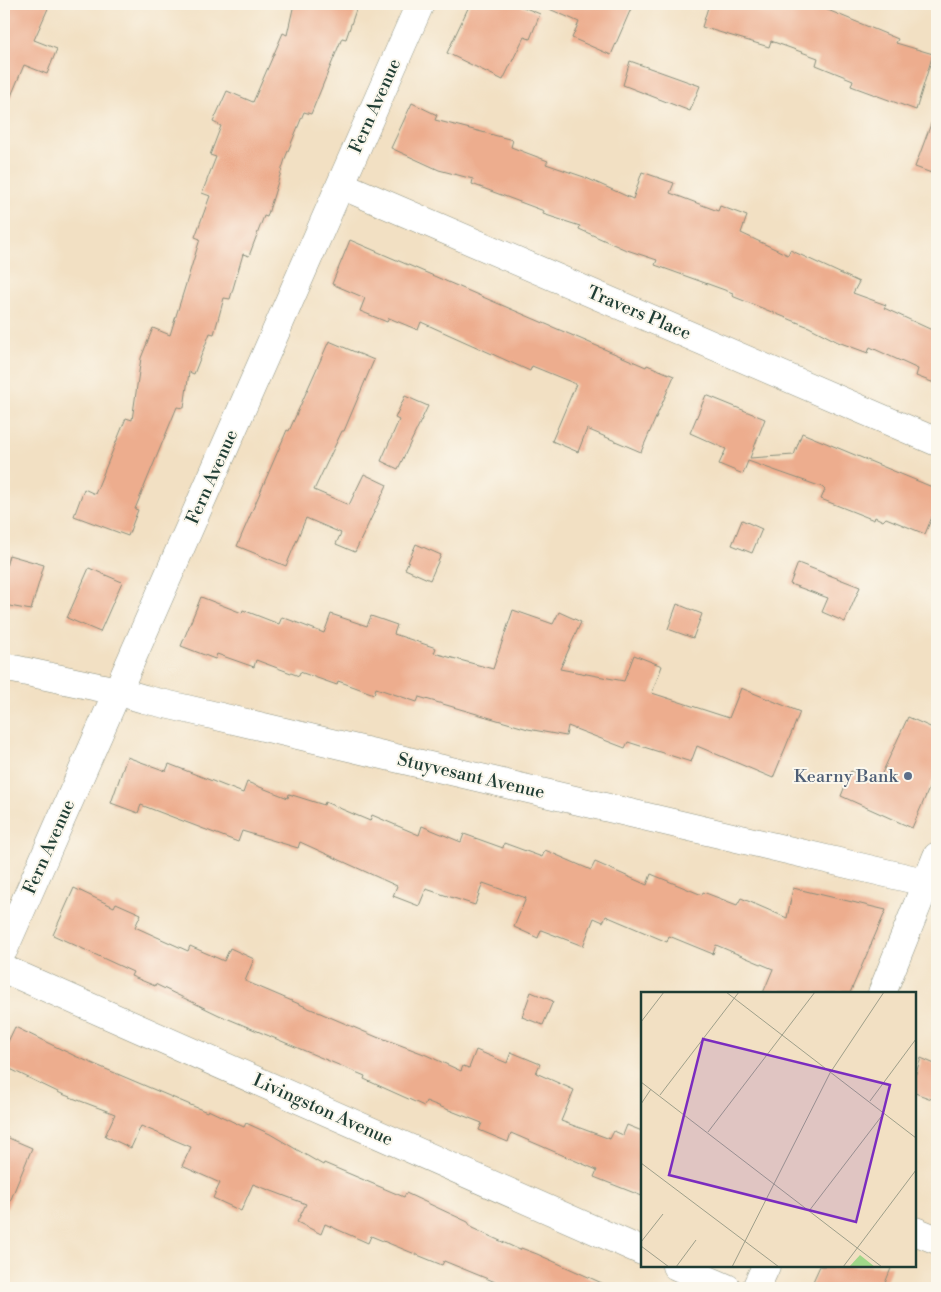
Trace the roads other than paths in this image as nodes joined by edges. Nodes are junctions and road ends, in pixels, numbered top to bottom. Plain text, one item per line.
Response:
1 (420, 4) edge
2 (341, 184) junction
3 (937, 442) edge
4 (4, 667) edge
5 (118, 691) junction
6 (937, 856) edge
7 (931, 883) edge
8 (4, 949) edge
9 (4, 970) edge
10 (882, 992) edge
11 (916, 1231) edge
12 (937, 1240) edge
13 (641, 1251) edge
14 (678, 1267) edge
15 (766, 1267) edge
16 (727, 1288) edge
17 (756, 1288) edge

1 - 2 street, Fern Avenue
2 - 3 street, Travers Place
2 - 5 street, Fern Avenue
4 - 5 street, Stuyvesant Avenue
5 - 7 street, Stuyvesant Avenue
5 - 8 street, Fern Avenue
6 - 7 street
7 - 10 street
9 - 13 street, Livingston Avenue
11 - 12 street
14 - 16 street
15 - 17 street

